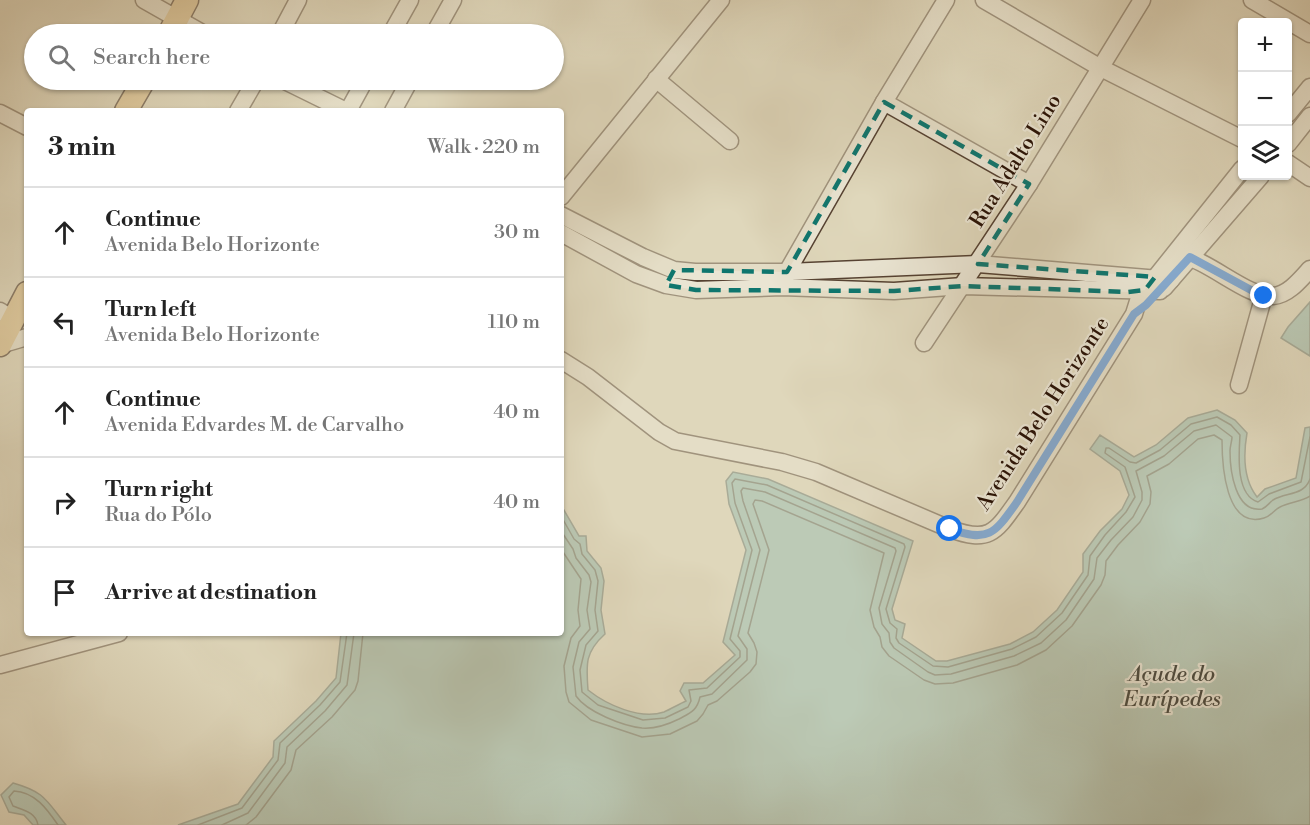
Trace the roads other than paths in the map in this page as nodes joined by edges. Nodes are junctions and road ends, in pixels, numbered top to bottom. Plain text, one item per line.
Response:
1 (144, 0) edge
2 (298, 0) edge
3 (410, 0) edge
4 (453, 0) edge
5 (721, 0) edge
6 (946, 0) edge
7 (984, 0) edge
8 (1142, 0) edge
9 (1252, 0) edge
10 (178, 18) edge
11 (285, 24) edge
12 (397, 24) edge
13 (440, 24) edge
14 (1310, 34) edge
15 (1100, 67) junction
16 (656, 79) junction
17 (1310, 87) edge
18 (138, 90) edge
19 (250, 90) edge
20 (304, 90) edge
21 (359, 90) edge
22 (405, 90) edge
23 (884, 102) junction
24 (128, 108) edge
25 (240, 108) edge
26 (341, 108) edge
27 (349, 108) edge
28 (395, 108) edge
29 (1292, 108) edge
30 (0, 112) edge
31 (1310, 116) edge
32 (24, 125) edge
33 (1238, 137) edge
34 (1292, 138) edge
35 (730, 141) dead end
36 (1292, 166) edge
37 (1238, 175) edge
38 (1310, 178) edge
39 (1257, 180) edge
40 (1029, 184) junction
41 (564, 193) edge
42 (564, 216) edge
43 (564, 235) edge
44 (1173, 254) junction
45 (1190, 257) junction
46 (978, 264) junction
47 (896, 269) junction
48 (1310, 269) edge
49 (674, 270) junction
50 (784, 280) junction
51 (666, 285) junction
52 (1158, 285) junction
53 (963, 286) junction
54 (894, 291) junction
55 (24, 296) edge
56 (1264, 296) junction
57 (7, 315) edge
58 (24, 338) edge
59 (924, 343) dead end
60 (0, 345) edge
61 (564, 362) edge
62 (1239, 385) dead end
63 (108, 636) edge
64 (0, 666) edge

1 - 10 street
2 - 11 street
3 - 12 street
4 - 13 street
5 - 16 street
6 - 23 street
7 - 15 street
8 - 15 street, Rua Adalto Lino
9 - 14 street
15 - 33 street
15 - 40 street, Rua Adalto Lino
16 - 35 street
16 - 41 street
17 - 29 street
18 - 24 main road
19 - 25 street
20 - 26 street
21 - 27 street
22 - 28 street
23 - 40 street
23 - 50 street
30 - 32 street
31 - 34 street
36 - 38 street
37 - 44 street
39 - 45 street
40 - 46 street, Rua Adalto Lino
42 - 49 street, Avenida Belo Horizonte
43 - 51 street, Avenida Belo Horizonte
44 - 45 street
44 - 52 street
45 - 52 street
45 - 56 street
46 - 47 street, Avenida Belo Horizonte
46 - 52 street, Avenida Belo Horizonte
46 - 53 street, Rua Adalto Lino
47 - 50 street, Avenida Belo Horizonte
47 - 54 street
48 - 56 street
49 - 50 street, Avenida Belo Horizonte
49 - 51 street
50 - 51 street, Avenida Belo Horizonte
50 - 54 street, Avenida Belo Horizonte
52 - 53 street, Avenida Belo Horizonte
52 - 61 street, Avenida Belo Horizonte
53 - 54 street, Avenida Belo Horizonte
53 - 59 street, Rua Adalto Lino
55 - 57 main road
56 - 62 street
57 - 60 main road
58 - 60 street
63 - 64 street

